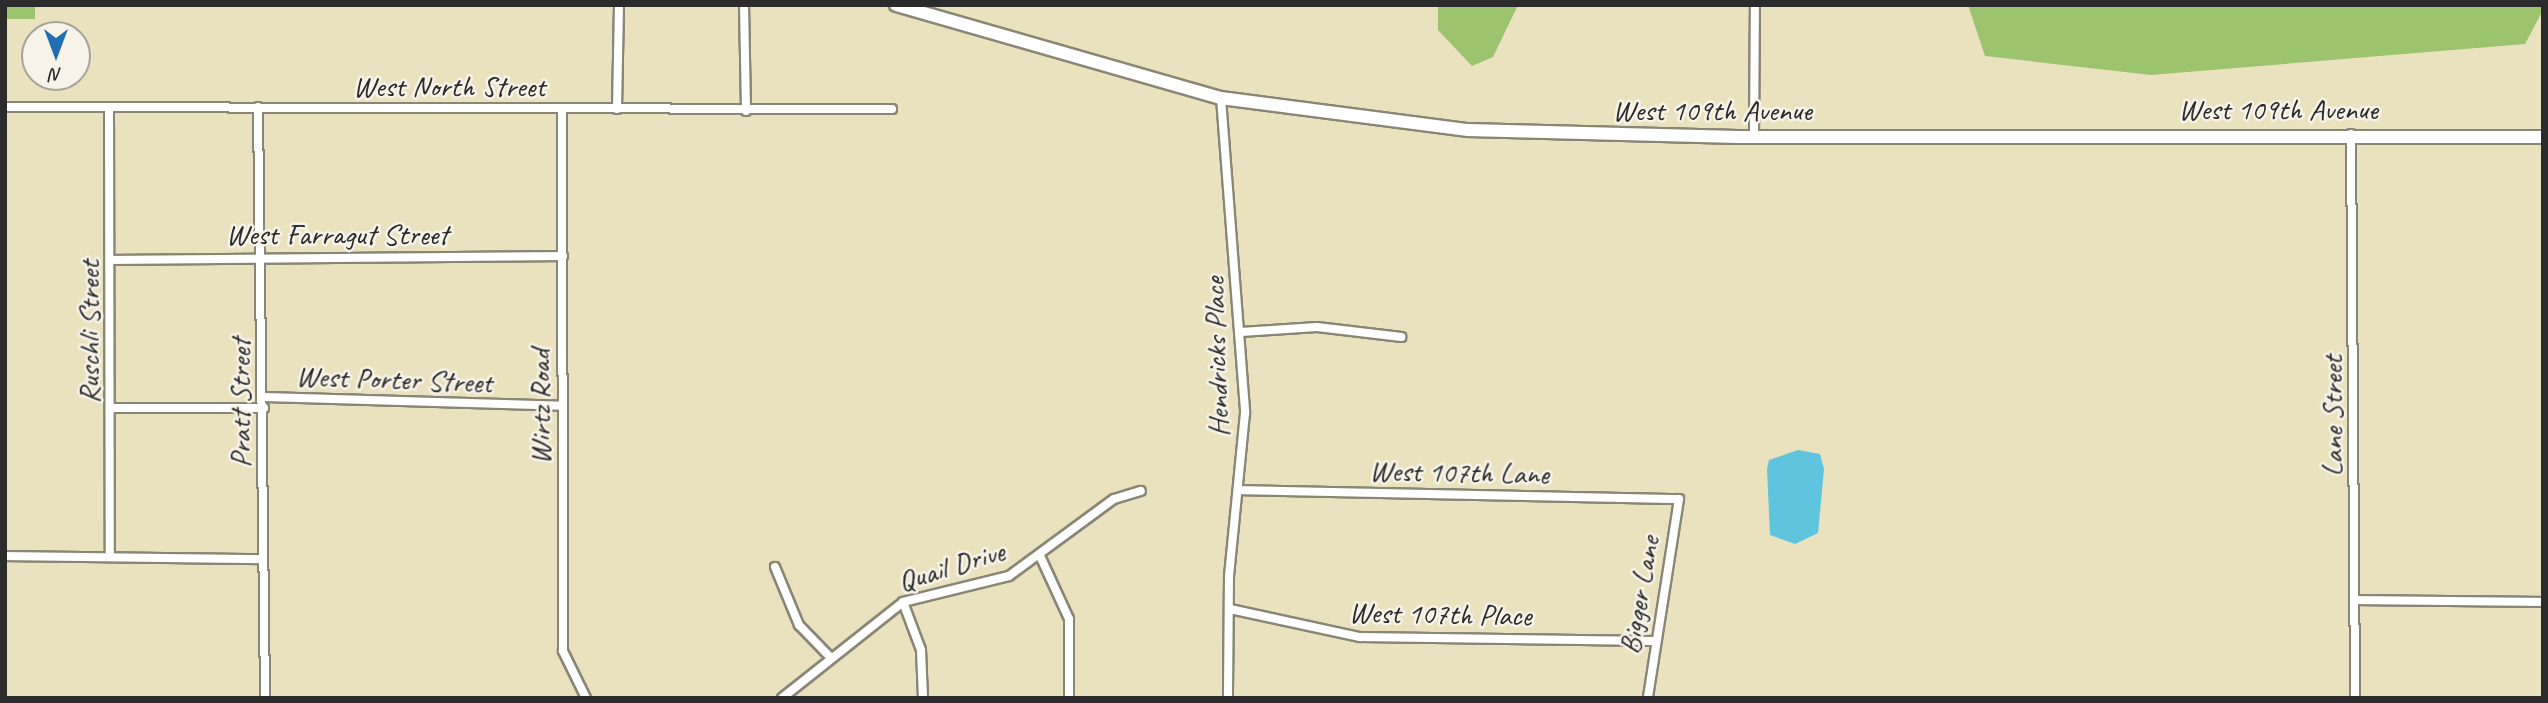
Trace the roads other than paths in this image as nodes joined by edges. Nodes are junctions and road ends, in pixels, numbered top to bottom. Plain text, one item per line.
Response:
1 (619, 5) edge
2 (744, 5) edge
3 (896, 5) edge
4 (1755, 5) edge
5 (1221, 98) junction
6 (5, 107) edge
7 (109, 107) junction
8 (258, 107) junction
9 (617, 109) junction
10 (892, 109) dead end
11 (562, 110) junction
12 (746, 111) junction
13 (2351, 134) junction
14 (1754, 137) junction
15 (2543, 137) edge
16 (261, 256) junction
17 (563, 256) junction
18 (111, 260) junction
19 (1241, 332) junction
20 (1401, 337) dead end
21 (265, 397) junction
22 (563, 406) junction
23 (113, 408) junction
24 (264, 408) junction
25 (1238, 490) junction
26 (1141, 491) dead end
27 (1679, 499) joint
28 (5, 556) edge
29 (110, 557) junction
30 (1041, 558) junction
31 (263, 559) junction
32 (775, 566) dead end
33 (2355, 600) junction
34 (2543, 601) edge
35 (904, 602) junction
36 (1230, 609) junction
37 (1653, 641) junction
38 (830, 657) junction
39 (265, 698) edge
40 (586, 698) edge
41 (782, 698) edge
42 (923, 698) edge
43 (1069, 698) edge
44 (1228, 698) edge
45 (1648, 698) edge
46 (2355, 698) edge

1 - 9 street
2 - 12 street
3 - 5 main road, West 109th Avenue
4 - 14 street
5 - 14 main road, West 109th Avenue
5 - 19 street, Hendricks Place
6 - 7 street, West North Street
7 - 8 street, West North Street
7 - 18 street, Ruschli Street
8 - 11 street, West North Street
8 - 16 street, Pratt Street
9 - 11 street, West North Street
9 - 12 street, West North Street
10 - 12 street, West North Street
11 - 17 street, Wirtz Road
13 - 14 main road, West 109th Avenue
13 - 15 main road, West 109th Avenue
13 - 33 street, Lane Street
16 - 17 street, West Farragut Street
16 - 18 street, West Farragut Street
16 - 21 street, Pratt Street
17 - 22 street, Wirtz Road
18 - 23 street, Ruschli Street
19 - 20 street
19 - 25 street, Hendricks Place
21 - 22 street, West Porter Street
21 - 24 street, Pratt Street
22 - 40 street, Wirtz Road
23 - 24 street, West Porter Street
23 - 29 street, Ruschli Street
24 - 31 street, Pratt Street
25 - 27 street, West 107th Lane
25 - 36 street, Hendricks Place
26 - 30 street, Quail Drive
27 - 37 street, Bigger Lane
28 - 29 street
29 - 31 street
30 - 35 street, Quail Drive
30 - 43 street
31 - 39 street, Pratt Street
32 - 38 street
33 - 34 street
33 - 46 street, Lane Street
35 - 38 street, Quail Drive
35 - 42 street
36 - 37 street, West 107th Place
36 - 44 street, Hendricks Place
37 - 45 street, Bigger Lane
38 - 41 street, Quail Drive

